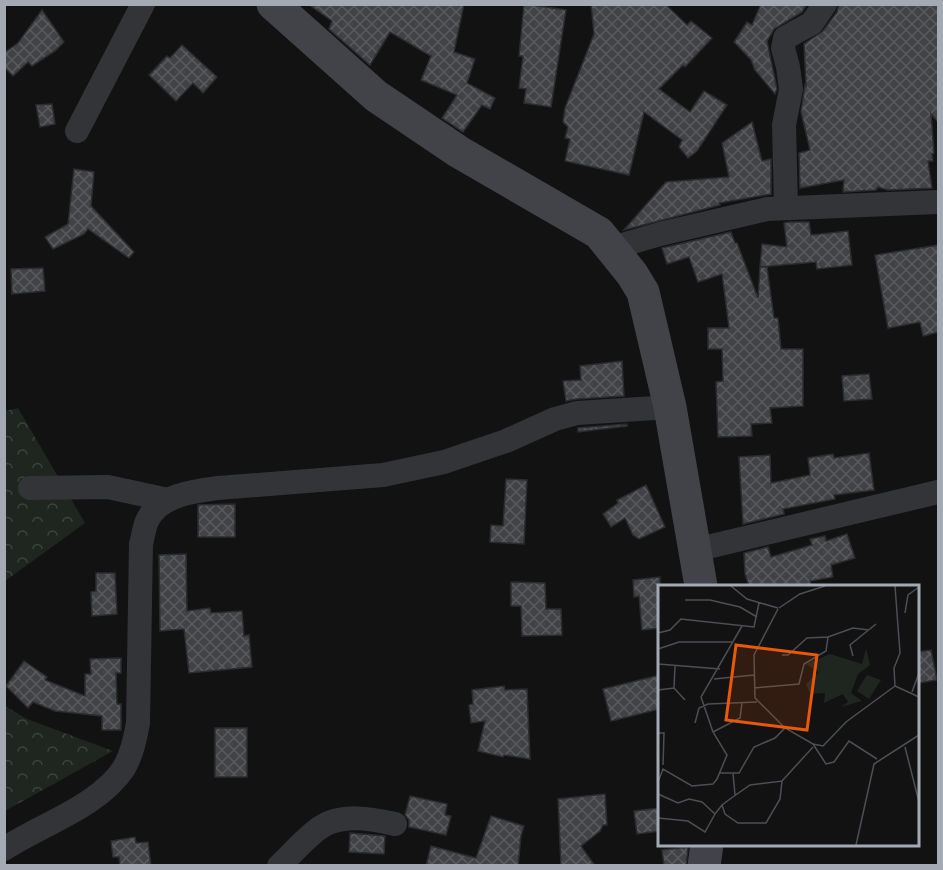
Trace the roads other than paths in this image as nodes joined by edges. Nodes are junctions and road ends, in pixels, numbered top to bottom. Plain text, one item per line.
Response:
1 (143, 4) edge
2 (273, 4) edge
3 (825, 4) edge
4 (77, 131) dead end
5 (939, 202) edge
6 (786, 208) junction
7 (612, 248) junction
8 (670, 407) junction
9 (30, 488) dead end
10 (939, 492) edge
11 (168, 500) junction
12 (695, 550) junction
13 (701, 585) edge
14 (395, 824) dead end
15 (707, 846) edge
16 (4, 849) edge
17 (279, 866) edge
18 (704, 866) edge

1 - 4 street
2 - 7 street
3 - 6 street
5 - 6 street
6 - 7 street
7 - 8 street
8 - 11 street
8 - 12 street
9 - 11 street
10 - 12 street
11 - 16 street
12 - 13 street
14 - 17 street
15 - 18 street

